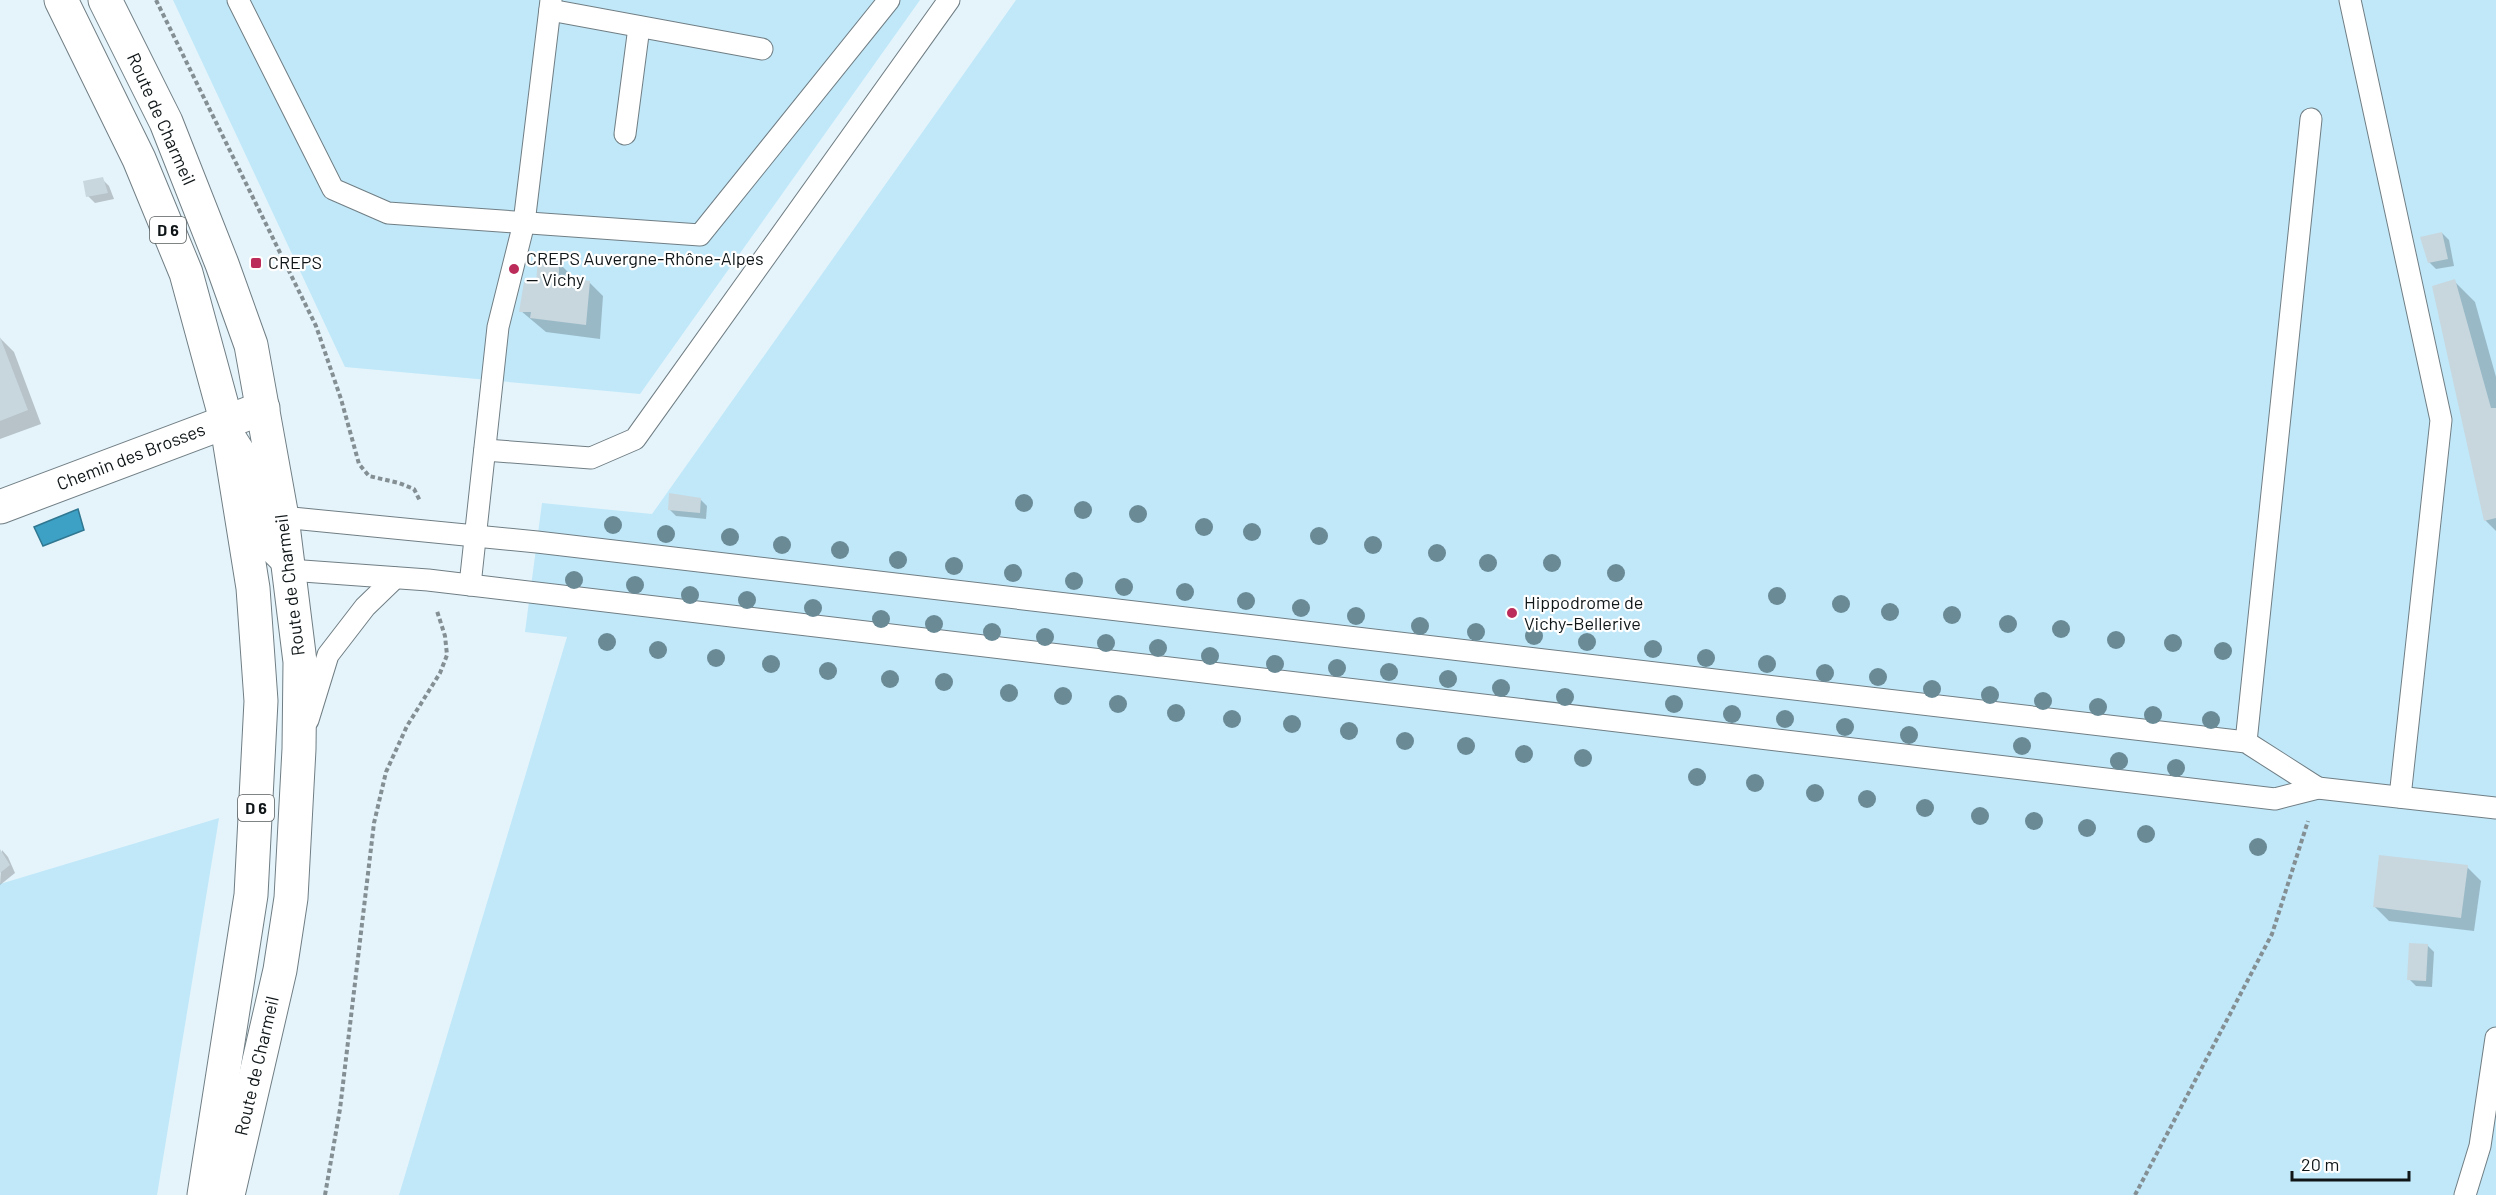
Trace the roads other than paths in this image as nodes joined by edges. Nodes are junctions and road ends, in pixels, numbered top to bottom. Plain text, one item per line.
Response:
1 (61, 0) edge
2 (105, 0) edge
3 (238, 0) edge
4 (889, 0) edge
5 (949, 0) edge
6 (2350, 0) edge
7 (551, 5) edge
8 (639, 27) junction
9 (762, 49) dead end
10 (2311, 119) dead end
11 (625, 134) dead end
12 (524, 223) junction
13 (263, 408) junction
14 (226, 420) junction
15 (485, 450) junction
16 (0, 507) edge
17 (282, 517) junction
18 (475, 536) junction
19 (279, 560) junction
20 (395, 578) junction
21 (470, 585) junction
22 (253, 588) junction
23 (2246, 742) junction
24 (299, 749) junction
25 (2318, 788) junction
26 (2400, 797) junction
27 (2496, 808) edge
28 (2496, 1038) edge
29 (204, 1195) edge
30 (228, 1195) edge
31 (2465, 1195) edge

1 - 14 main road, Route de Charmeil / D 6
2 - 13 main road, Route de Charmeil / D 6
3 - 12 lane
4 - 12 lane
5 - 15 lane
6 - 26 lane
7 - 8 lane
7 - 12 lane
8 - 9 lane
8 - 11 lane
10 - 23 lane
12 - 15 lane
13 - 14 main road, Chemin des Brosses
13 - 17 main road, Route de Charmeil / D 6
14 - 16 main road, Chemin des Brosses
14 - 19 lane
14 - 22 main road, Route de Charmeil / D 6
15 - 18 lane
17 - 18 lane
17 - 19 main road, Route de Charmeil / D 6
18 - 21 lane
18 - 23 lane
19 - 20 lane
19 - 22 lane
19 - 24 main road, Route de Charmeil / D 6
20 - 21 lane
20 - 24 lane
21 - 25 lane
22 - 29 main road, Route de Charmeil / D 6
23 - 25 lane
24 - 30 main road, Route de Charmeil / D 6
25 - 26 lane
26 - 27 lane
28 - 31 lane

